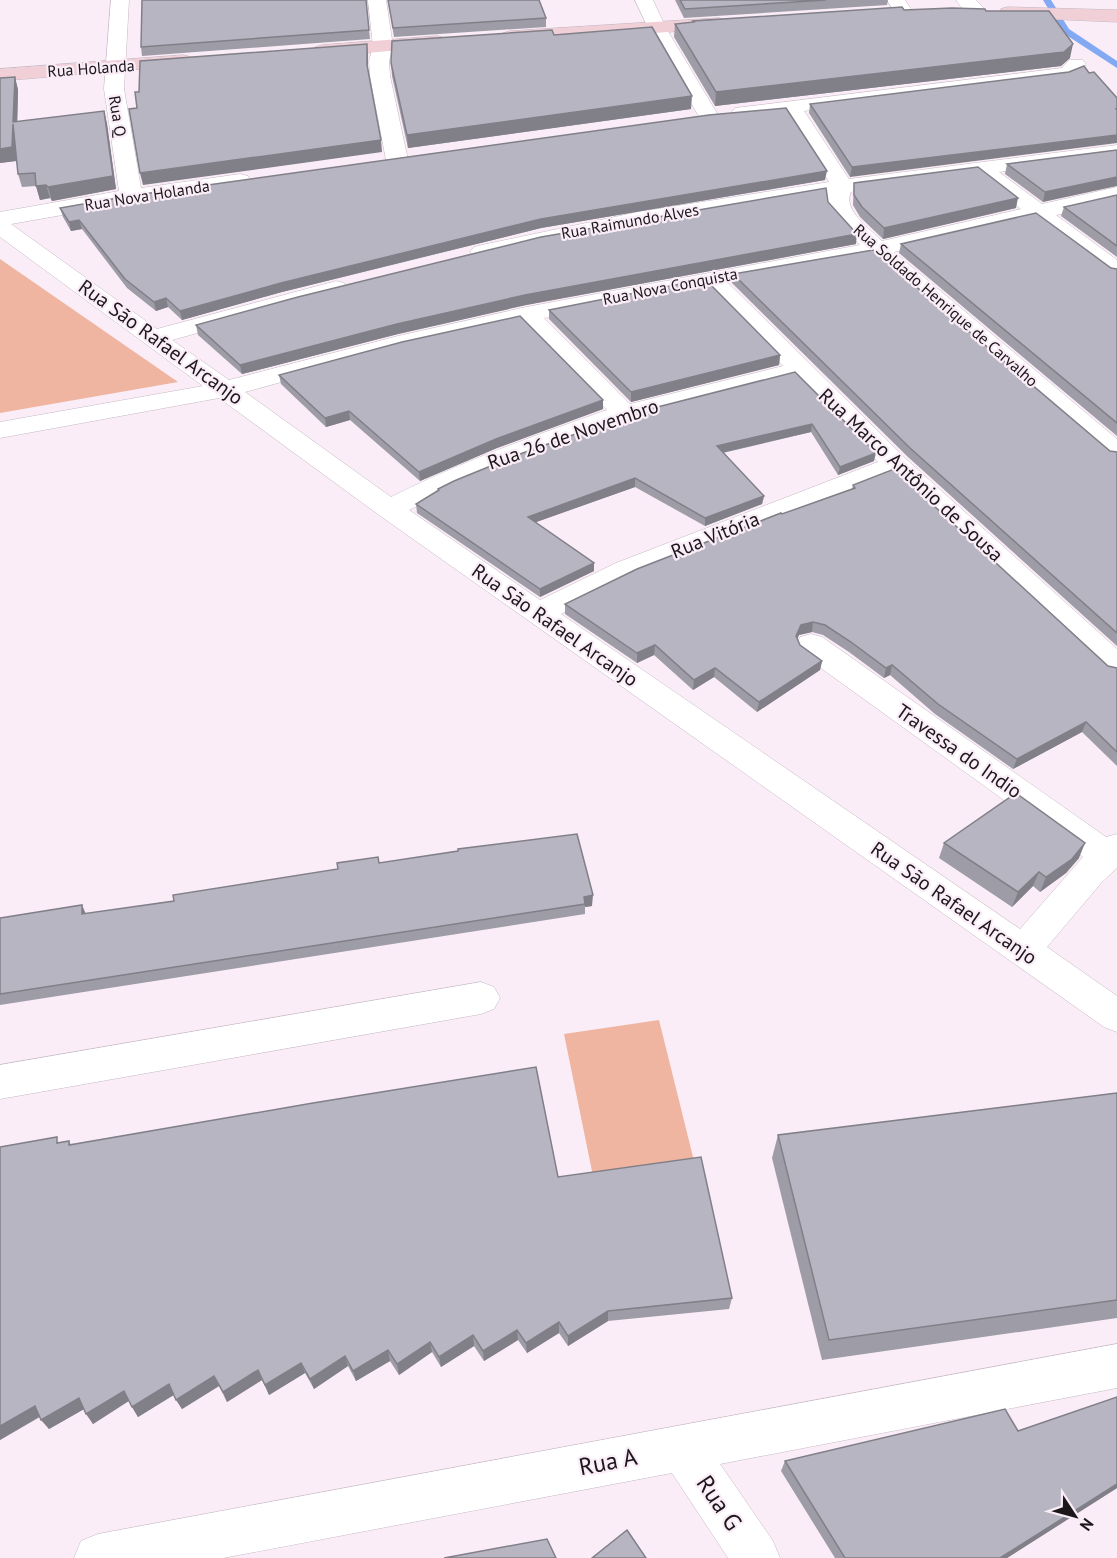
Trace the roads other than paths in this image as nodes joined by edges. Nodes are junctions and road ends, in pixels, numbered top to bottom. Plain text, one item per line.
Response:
1 (120, 0) edge
2 (377, 0) edge
3 (644, 0) edge
4 (972, 6) edge
5 (894, 8) edge
6 (925, 12) edge
7 (946, 12) edge
8 (1117, 16) edge
9 (737, 22) edge
10 (657, 28) junction
11 (494, 39) edge
12 (461, 41) edge
13 (383, 46) junction
14 (305, 52) edge
15 (205, 59) edge
16 (1076, 64) dead end
17 (114, 66) junction
18 (0, 75) edge
19 (792, 107) junction
20 (708, 115) junction
21 (685, 118) edge
22 (1114, 151) edge
23 (420, 157) edge
24 (397, 160) junction
25 (374, 163) edge
26 (981, 169) junction
27 (258, 179) edge
28 (843, 186) junction
29 (1117, 194) edge
30 (131, 196) junction
31 (1040, 211) junction
32 (0, 219) edge
33 (0, 226) edge
34 (877, 249) junction
35 (458, 258) edge
36 (1117, 271) edge
37 (710, 278) junction
38 (358, 282) edge
39 (526, 314) junction
40 (154, 337) junction
41 (800, 369) junction
42 (226, 389) junction
43 (624, 412) junction
44 (0, 430) edge
45 (1117, 453) edge
46 (896, 465) junction
47 (389, 509) junction
48 (538, 613) junction
49 (811, 645) dead end
50 (1117, 666) edge
51 (1112, 852) edge
52 (1023, 950) junction
53 (481, 998) dead end
54 (1117, 1016) edge
55 (0, 1082) edge
56 (1117, 1366) edge
57 (682, 1448) junction
58 (98, 1558) edge
59 (756, 1558) edge

1 - 17 street, Rua Q
2 - 13 street
3 - 10 street
4 - 7 street
4 - 8 street
5 - 6 street
9 - 10 street
10 - 11 street
10 - 20 street
12 - 13 street
13 - 14 street
13 - 24 street
15 - 17 street, Rua Holanda
16 - 19 street
17 - 18 street, Rua Holanda
17 - 30 street, Rua Q
19 - 20 street
19 - 28 street
20 - 21 street
22 - 26 street, Rua Raimundo Alves
23 - 24 street
24 - 25 street
26 - 28 street, Rua Raimundo Alves
26 - 31 street
27 - 30 street, Rua Nova Holanda
28 - 34 street, Rua Soldado Henrique de Carvalho
28 - 35 street, Rua Raimundo Alves
29 - 31 street, Rua Nova Conquista
30 - 32 street, Rua Nova Holanda
31 - 34 street, Rua Nova Conquista
31 - 36 street
33 - 40 street, Rua São Rafael Arcanjo
34 - 37 street, Rua Nova Conquista
34 - 45 street, Rua Soldado Henrique de Carvalho
37 - 39 street, Rua Nova Conquista
37 - 41 street, Rua Marco Antônio de Sousa
38 - 40 street
39 - 42 street, Rua Nova Conquista
39 - 43 street
40 - 42 street, Rua São Rafael Arcanjo
41 - 43 street, Rua 26 de Novembro
41 - 46 street, Rua Marco Antônio de Sousa
42 - 44 street, Rua Nova Conquista
42 - 47 street, Rua São Rafael Arcanjo
43 - 47 street, Rua 26 de Novembro
46 - 48 street, Rua Vitória
46 - 50 street, Rua Marco Antônio de Sousa
47 - 48 street, Rua São Rafael Arcanjo
48 - 52 street, Rua São Rafael Arcanjo
49 - 51 street, Travessa do Indio
51 - 52 street
52 - 54 street, Rua São Rafael Arcanjo
53 - 55 street
56 - 57 street, Rua A
57 - 58 street, Rua A
57 - 59 street, Rua G

